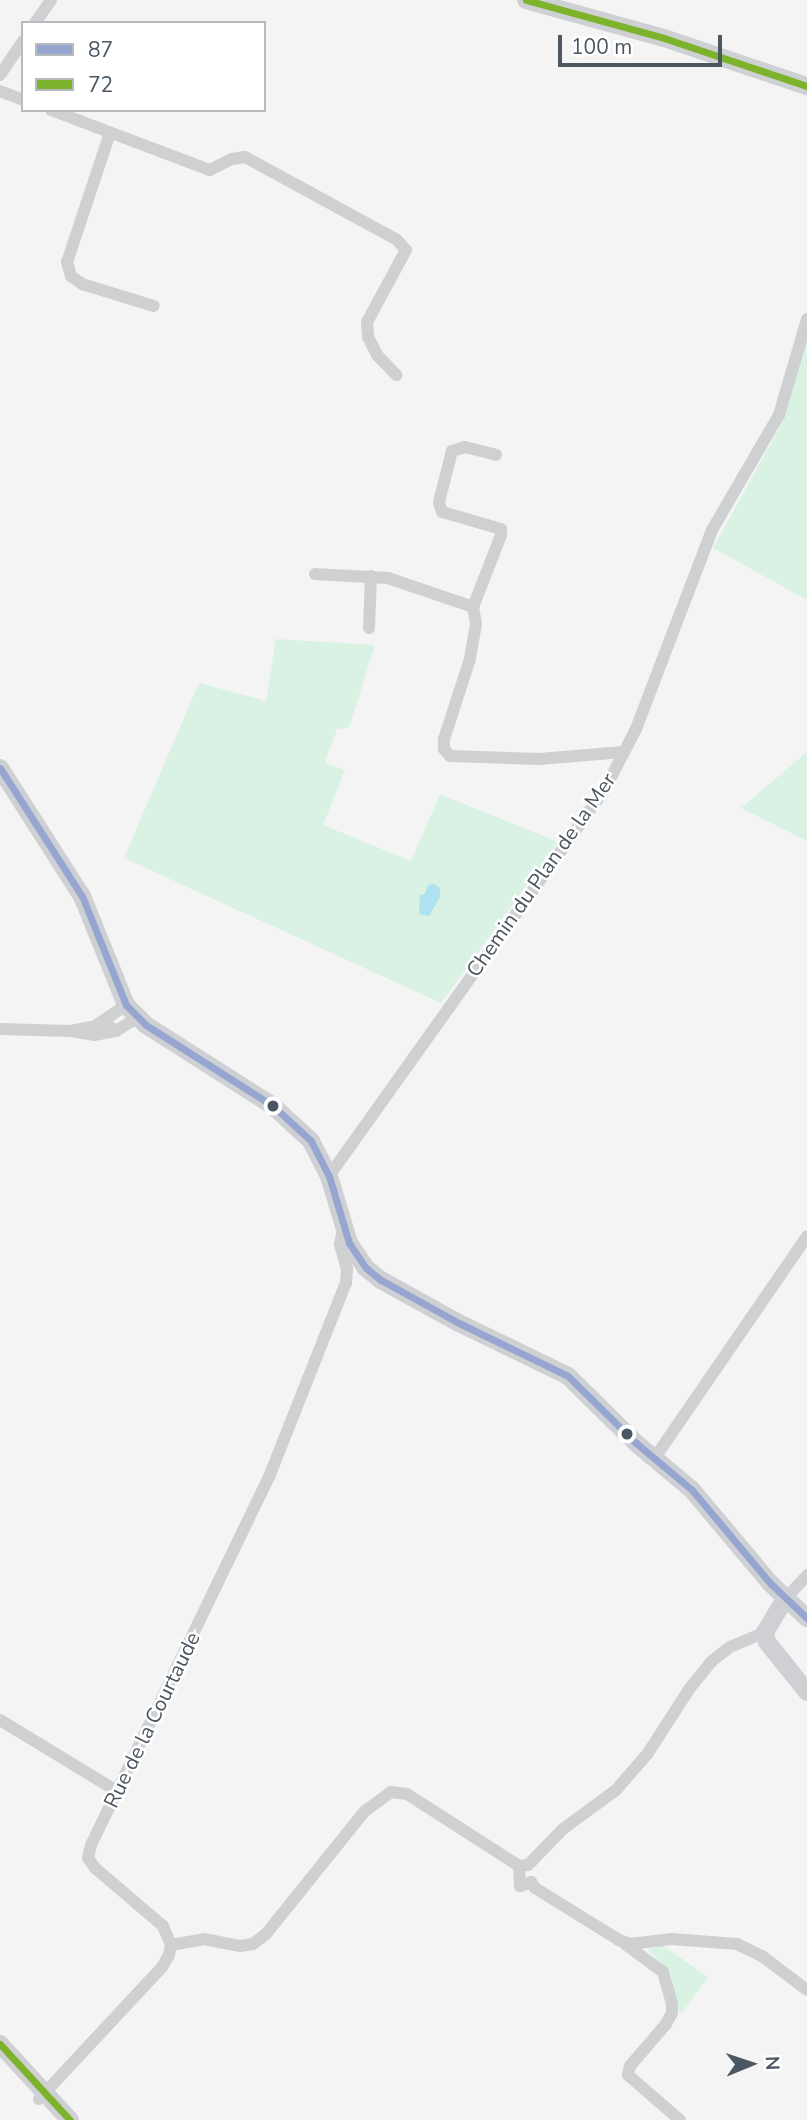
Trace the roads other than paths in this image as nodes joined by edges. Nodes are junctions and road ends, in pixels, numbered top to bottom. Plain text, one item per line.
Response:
1 (51, 0) edge
2 (526, 0) edge
3 (36, 21) edge
4 (21, 44) edge
5 (0, 75) edge
6 (807, 86) edge
7 (0, 91) edge
8 (21, 99) edge
9 (56, 112) edge
10 (110, 133) junction
11 (154, 306) dead end
12 (807, 320) edge
13 (396, 375) dead end
14 (496, 455) dead end
15 (315, 573) dead end
16 (371, 576) junction
17 (473, 607) junction
18 (369, 628) dead end
19 (623, 752) junction
20 (0, 768) edge
21 (132, 1012) junction
22 (98, 1025) junction
23 (0, 1029) edge
24 (70, 1031) junction
25 (116, 1031) junction
26 (329, 1176) junction
27 (343, 1228) junction
28 (807, 1236) edge
29 (366, 1268) junction
30 (347, 1269) junction
31 (346, 1283) junction
32 (654, 1459) junction
33 (807, 1575) edge
34 (785, 1599) junction
35 (807, 1618) edge
36 (765, 1632) junction
37 (807, 1692) edge
38 (0, 1720) edge
39 (117, 1791) junction
40 (524, 1866) junction
41 (618, 1940) junction
42 (171, 1945) junction
43 (807, 1990) edge
44 (0, 2044) edge
45 (0, 2058) edge
46 (42, 2096) junction
47 (57, 2120) edge
48 (70, 2120) edge
49 (681, 2120) edge

1 - 3 street
2 - 6 street
4 - 5 street
7 - 8 street
9 - 10 street
10 - 11 street
10 - 13 street
12 - 19 street, Chemin du Plan de la Mer
14 - 17 street
15 - 16 street
16 - 17 street
16 - 18 street
17 - 19 street
19 - 26 street, Chemin du Plan de la Mer
20 - 21 street
21 - 22 street
21 - 25 street
21 - 26 street
22 - 24 street
22 - 25 street
23 - 24 street
24 - 25 street
26 - 27 street
27 - 29 street
27 - 30 street, Rue de la Courtaude
28 - 32 street
29 - 30 street
29 - 31 street
29 - 32 street
30 - 31 street, Rue de la Courtaude
31 - 39 street, Rue de la Courtaude
32 - 34 street
33 - 34 street
34 - 35 street
34 - 36 street
36 - 37 street
36 - 40 street
38 - 39 street
39 - 42 street, Rue de la Courtaude
40 - 41 street
40 - 42 street
41 - 43 street
41 - 49 street
42 - 46 street
44 - 46 street
45 - 46 street
46 - 47 street
46 - 48 street

